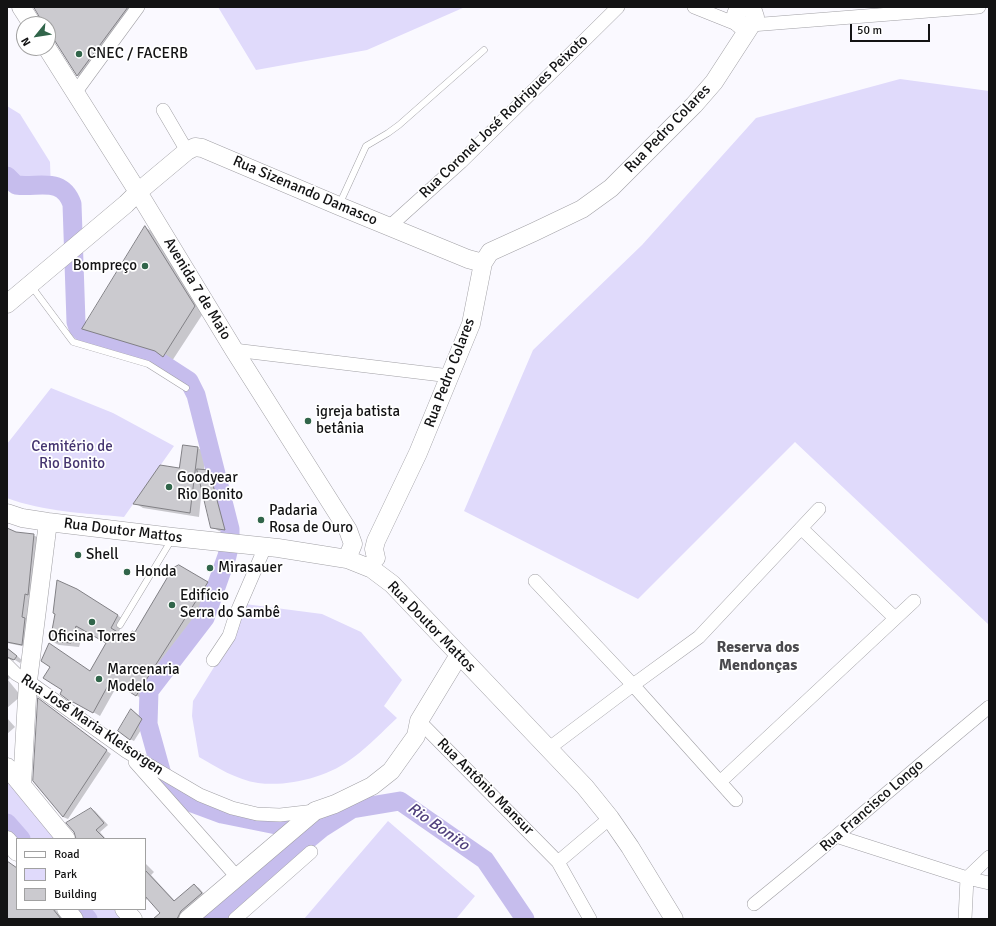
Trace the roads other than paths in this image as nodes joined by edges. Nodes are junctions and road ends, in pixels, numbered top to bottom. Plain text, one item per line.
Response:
1 (21, 7) edge
2 (138, 7) edge
3 (618, 7) edge
4 (694, 7) edge
5 (978, 7) edge
6 (746, 15) edge
7 (27, 16) edge
8 (484, 50) dead end
9 (52, 56) edge
10 (75, 93) junction
11 (163, 110) dead end
12 (187, 151) junction
13 (138, 192) junction
14 (339, 206) junction
15 (389, 227) junction
16 (483, 263) junction
17 (31, 285) junction
18 (10, 299) edge
19 (234, 350) junction
20 (450, 376) junction
21 (186, 388) dead end
22 (819, 509) dead end
23 (7, 513) edge
24 (48, 522) junction
25 (801, 528) junction
26 (348, 530) junction
27 (173, 537) junction
28 (264, 547) junction
29 (376, 558) junction
30 (347, 559) junction
31 (535, 581) dead end
32 (392, 584) junction
33 (914, 601) dead end
34 (895, 618) junction
35 (120, 625) dead end
36 (459, 655) junction
37 (213, 660) dead end
38 (7, 665) edge
39 (28, 681) junction
40 (633, 685) junction
41 (989, 707) edge
42 (419, 721) junction
43 (548, 749) junction
44 (127, 752) junction
45 (7, 767) edge
46 (720, 782) junction
47 (22, 785) junction
48 (736, 800) dead end
49 (315, 811) junction
50 (610, 818) junction
51 (836, 836) junction
52 (65, 838) edge
53 (7, 840) edge
54 (16, 851) edge
55 (311, 852) dead end
56 (989, 857) edge
57 (558, 862) junction
58 (237, 877) junction
59 (967, 878) junction
60 (989, 883) edge
61 (754, 904) dead end
62 (67, 910) edge
63 (125, 910) edge
64 (74, 919) edge
65 (133, 919) edge
66 (188, 919) edge
67 (235, 919) edge
68 (590, 919) edge
69 (674, 919) edge
70 (965, 919) edge

1 - 7 street
2 - 10 street
3 - 15 street, Rua Coronel José Rodrigues Peixoto
4 - 6 street
5 - 6 street
6 - 16 street, Rua Pedro Colares
8 - 14 lane
9 - 10 street, Avenida 7 de Maio
10 - 13 street, Avenida 7 de Maio
11 - 12 street
12 - 13 street
12 - 14 street, Rua Sizenando Damasco
13 - 17 street
13 - 19 street, Avenida 7 de Maio
14 - 15 street, Rua Sizenando Damasco
15 - 16 street, Rua Sizenando Damasco
16 - 20 street, Rua Pedro Colares
17 - 18 street
17 - 21 lane
19 - 20 street
19 - 26 street, Avenida 7 de Maio
20 - 29 street, Rua Pedro Colares
22 - 25 street
23 - 24 street, Rua Doutor Mattos
24 - 27 street, Rua Doutor Mattos
24 - 39 street
25 - 34 street
25 - 40 street
26 - 29 street, Avenida 7 de Maio
26 - 30 street, Avenida 7 de Maio
27 - 28 street, Rua Doutor Mattos
27 - 35 lane
28 - 30 street, Rua Doutor Mattos
28 - 37 street
29 - 32 street, Avenida 7 de Maio
30 - 32 street, Rua Doutor Mattos
31 - 40 street
32 - 36 street, Rua Doutor Mattos
33 - 34 street
34 - 46 street
36 - 42 street
36 - 43 street, Rua Doutor Mattos
38 - 39 street, Rua José Maria Kleisorgen
39 - 44 street, Rua José Maria Kleisorgen
39 - 47 street
40 - 43 street
40 - 46 street
41 - 51 street, Rua Francisco Longo
42 - 49 street, Rua José Maria Kleisorgen
42 - 57 street, Rua Antônio Mansur
43 - 50 street, Rua Doutor Mattos
44 - 49 street, Rua José Maria Kleisorgen
44 - 58 street
45 - 47 street
46 - 48 street
47 - 52 street
49 - 58 street
50 - 57 street
50 - 69 street, Rua Doutor Mattos
51 - 59 street
51 - 61 street, Rua Francisco Longo
53 - 54 street
55 - 67 street
56 - 59 street
57 - 68 street, Rua Antônio Mansur
58 - 66 street
59 - 60 street
59 - 70 street
62 - 64 street
63 - 65 street

